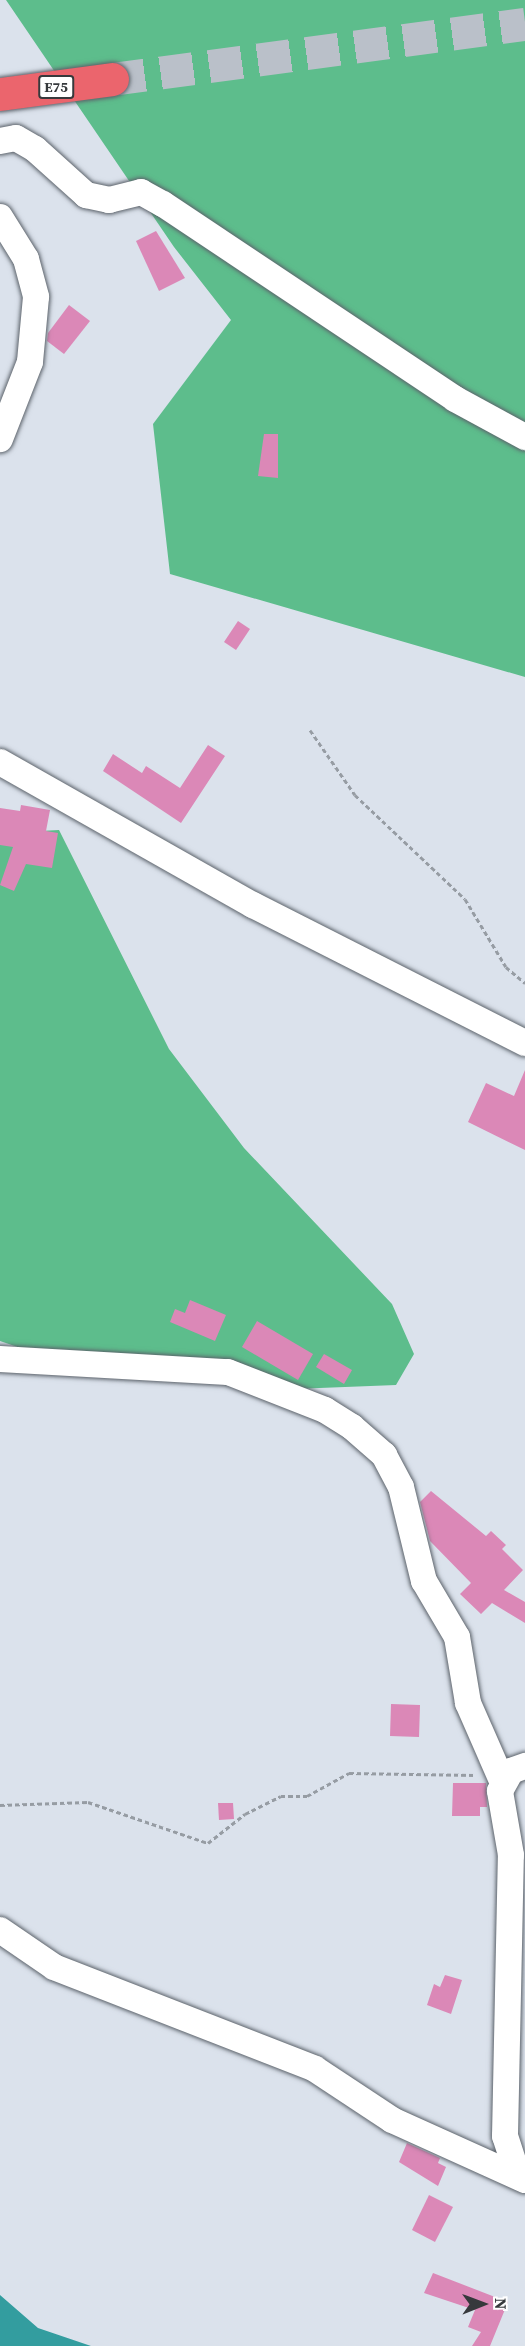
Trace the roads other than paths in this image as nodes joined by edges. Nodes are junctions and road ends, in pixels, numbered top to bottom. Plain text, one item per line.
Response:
1 (112, 79) tunnel mouth
2 (0, 94) edge
3 (0, 141) edge
4 (0, 217) edge
5 (525, 437) edge
6 (0, 439) edge
7 (0, 762) edge
8 (525, 1043) edge
9 (0, 1359) edge
10 (525, 1766) edge
11 (500, 1777) junction
12 (0, 1930) edge
13 (522, 2178) edge

1 - 2 highway, E75
3 - 5 street
4 - 6 street
7 - 8 street
9 - 11 street
10 - 11 street
11 - 13 street
12 - 13 street

